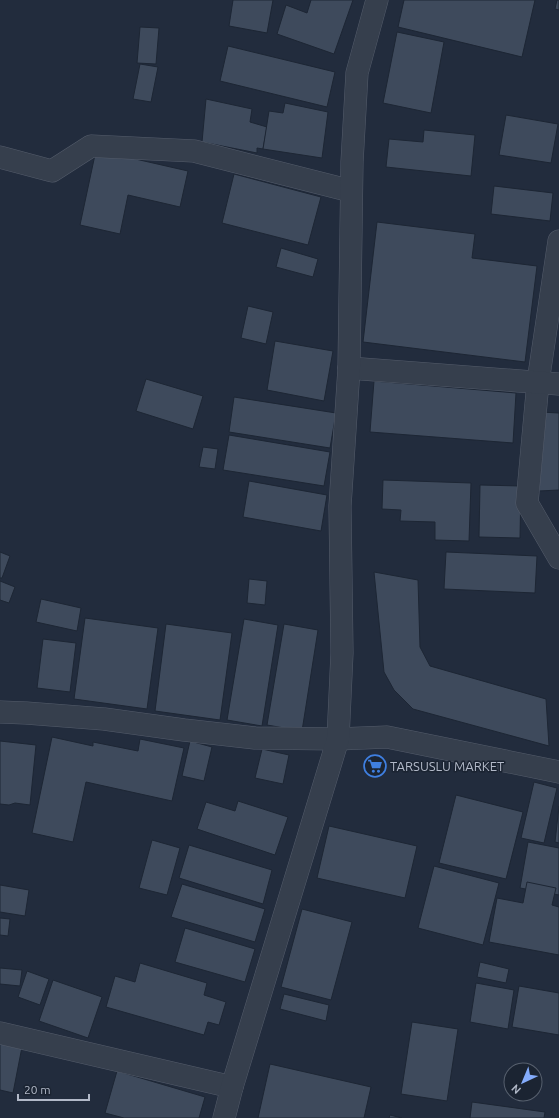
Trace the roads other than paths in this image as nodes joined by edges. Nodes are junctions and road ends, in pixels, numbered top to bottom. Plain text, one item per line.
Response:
1 (377, 0) edge
2 (0, 157) edge
3 (351, 190) junction
4 (559, 242) edge
5 (349, 368) junction
6 (538, 382) junction
7 (559, 384) edge
8 (559, 558) edge
9 (0, 712) edge
10 (338, 739) junction
11 (559, 772) edge
12 (0, 1033) edge
13 (232, 1087) junction
14 (224, 1118) edge

1 - 3 street
2 - 3 street
3 - 5 street
4 - 6 street
5 - 6 street
5 - 10 street
6 - 7 street
6 - 8 street
9 - 10 street
10 - 11 street
10 - 13 street
12 - 13 street
13 - 14 street

